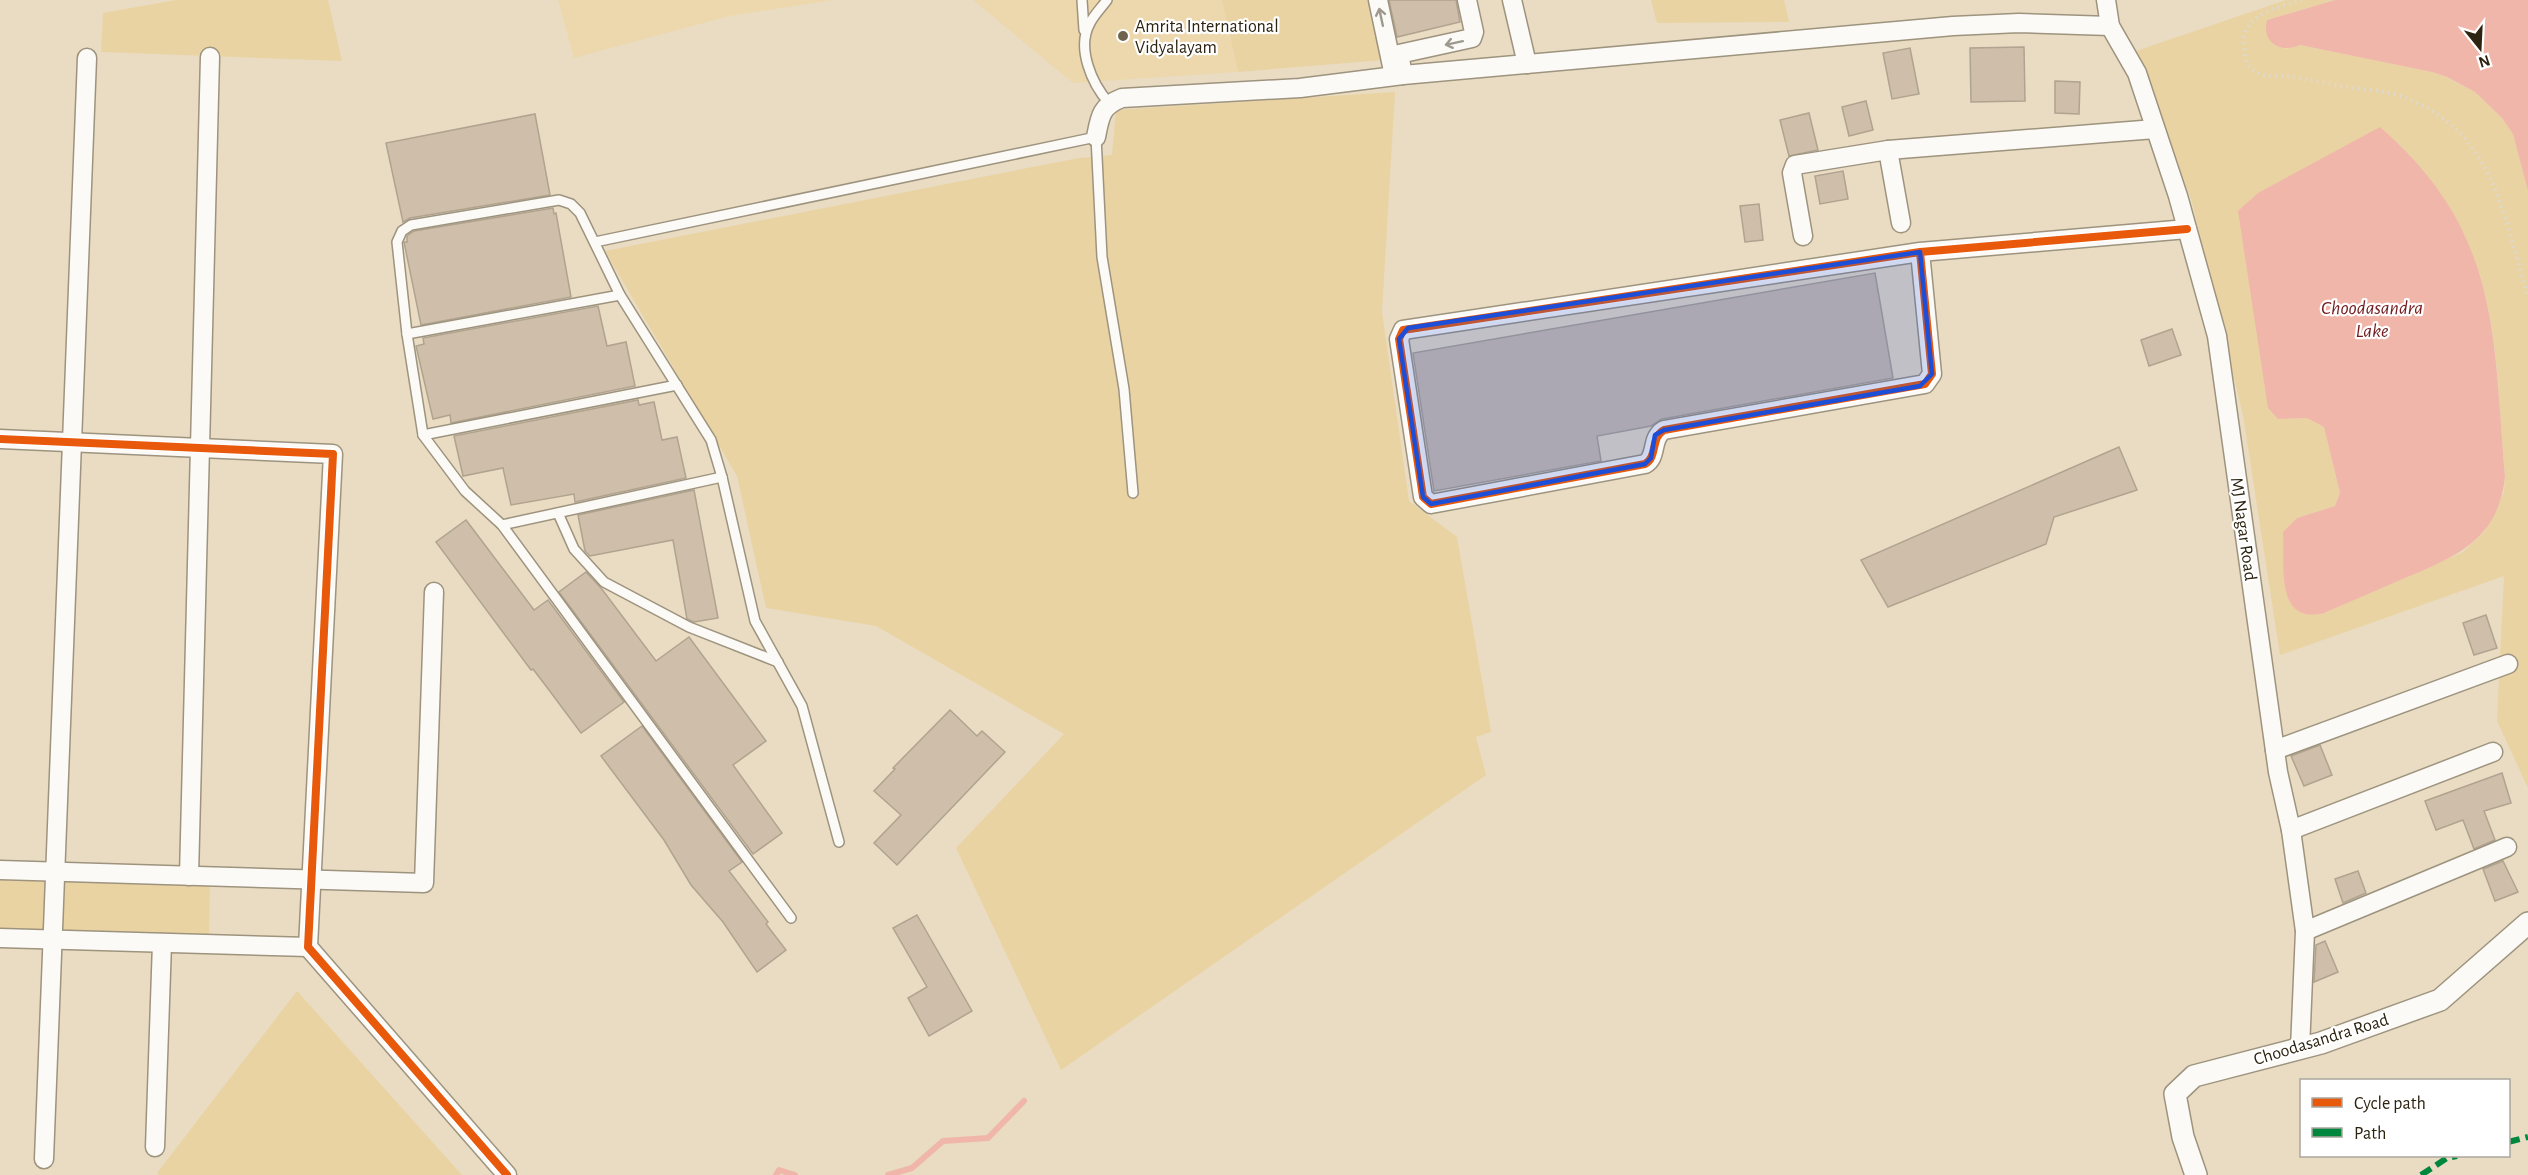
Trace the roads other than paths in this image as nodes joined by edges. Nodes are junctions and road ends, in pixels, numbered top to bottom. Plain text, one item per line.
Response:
1 (1082, 0) edge
2 (1107, 0) edge
3 (1377, 0) edge
4 (1467, 0) edge
5 (1512, 0) edge
6 (2106, 0) edge
7 (2110, 26) junction
8 (1085, 45) junction
9 (1394, 55) junction
10 (210, 57) dead end
11 (87, 58) dead end
12 (1527, 63) junction
13 (1398, 75) junction
14 (1109, 103) junction
15 (2155, 129) junction
16 (1096, 137) junction
17 (1888, 150) junction
18 (1901, 223) dead end
19 (2187, 229) junction
20 (1803, 236) dead end
21 (595, 242) junction
22 (1920, 252) junction
23 (620, 295) junction
24 (407, 334) junction
25 (677, 385) junction
26 (423, 435) junction
27 (0, 439) edge
28 (72, 442) junction
29 (200, 448) junction
30 (722, 477) junction
31 (1133, 493) dead end
32 (558, 513) junction
33 (502, 525) junction
34 (434, 592) dead end
35 (780, 663) junction
36 (2508, 664) dead end
37 (2275, 750) junction
38 (2493, 752) dead end
39 (2291, 830) junction
40 (839, 842) dead end
41 (2507, 847) dead end
42 (0, 870) edge
43 (55, 872) junction
44 (189, 876) junction
45 (311, 880) junction
46 (791, 918) dead end
47 (2528, 923) edge
48 (2305, 931) junction
49 (0, 938) edge
50 (52, 940) junction
51 (162, 943) junction
52 (308, 947) junction
53 (2300, 1048) junction
54 (155, 1147) dead end
55 (44, 1159) dead end
56 (507, 1175) edge
57 (2196, 1175) edge

1 - 8 lane
2 - 8 lane
9 -> 3 street
4 -> 9 street
5 - 12 street
6 - 7 street
7 - 12 street
7 - 15 street, MJ Nagar Road
8 - 14 lane
9 - 13 street
10 - 29 street
11 - 28 street
12 - 13 street
13 - 14 street
14 - 16 street
15 - 17 street
15 - 19 street, MJ Nagar Road
16 - 21 lane
16 - 31 lane
17 - 18 street
17 - 20 street
19 - 22 street
19 - 37 street, MJ Nagar Road
21 - 23 lane
21 - 24 lane
22 - 22 street
23 - 24 lane
23 - 25 lane
24 - 26 lane
25 - 26 lane
25 - 30 lane
26 - 33 lane
27 - 28 street
28 - 29 street
28 - 43 street
29 - 44 street
29 - 45 street
30 - 32 lane
30 - 35 lane
32 - 33 lane
32 - 35 lane
33 - 46 lane
34 - 45 street
35 - 40 lane
36 - 37 street
37 - 39 street, MJ Nagar Road
38 - 39 street
39 - 48 street, MJ Nagar Road
41 - 48 street
42 - 43 street
43 - 44 street
43 - 50 street
44 - 45 street
45 - 52 street
47 - 53 street, Choodasandra Road
48 - 53 street, MJ Nagar Road
49 - 50 street
50 - 51 street
50 - 55 street
51 - 52 street
51 - 54 street
52 - 56 street
53 - 57 street, Choodasandra Road

